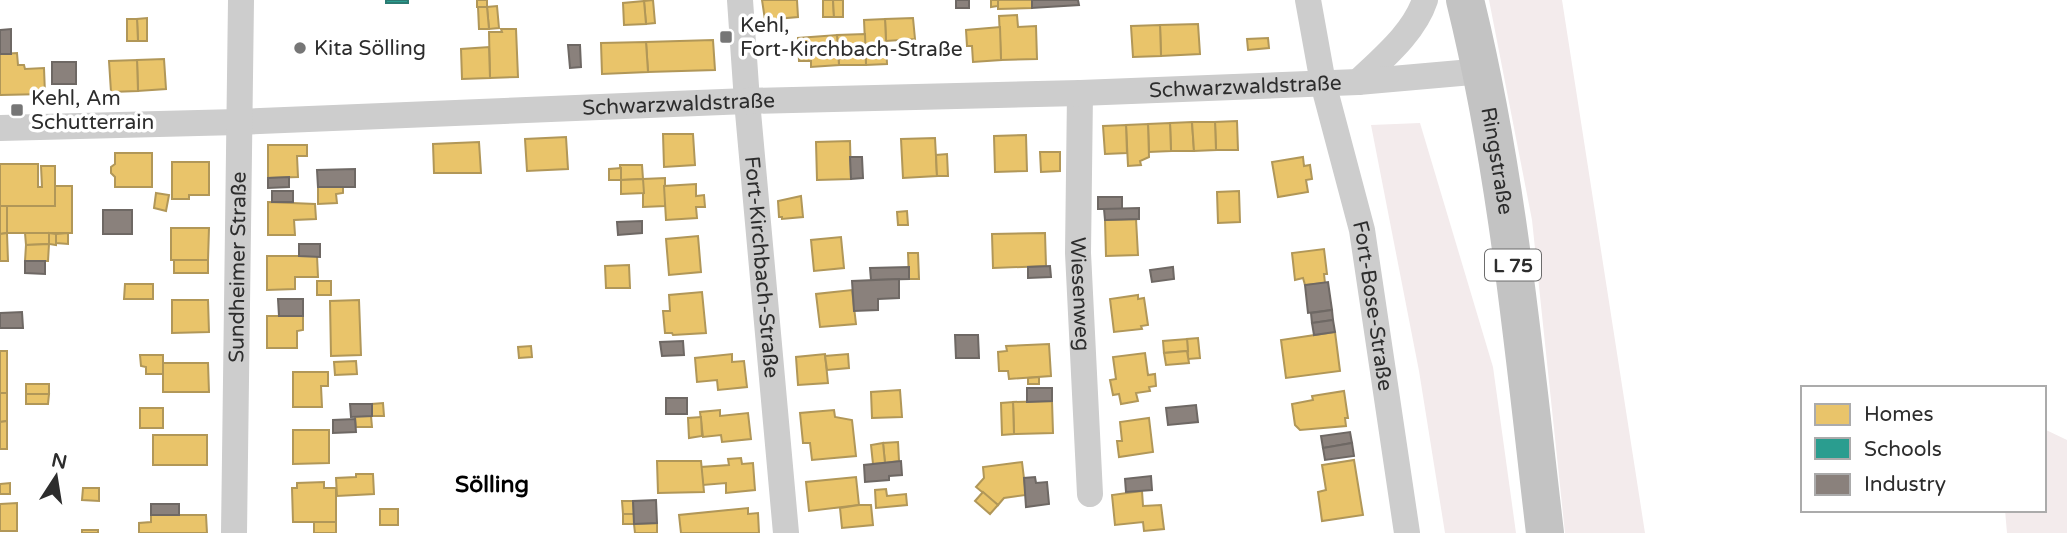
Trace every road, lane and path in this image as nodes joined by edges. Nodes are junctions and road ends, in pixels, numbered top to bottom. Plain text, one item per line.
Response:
1 (242, 0) edge
2 (740, 0) edge
3 (1308, 0) edge
4 (1425, 0) edge
5 (1465, 0) edge
6 (1482, 71) junction
7 (1358, 82) junction
8 (1324, 83) junction
9 (1080, 93) junction
10 (747, 101) junction
11 (238, 122) junction
12 (0, 128) edge
13 (1090, 494) dead end
14 (234, 533) edge
15 (786, 533) edge
16 (1407, 533) edge
17 (1545, 533) edge

1 - 11 street, Sundheimer Straße
2 - 10 street, Fort-Kirchbach-Straße
3 - 8 street, Fort-Bose-Straße
4 - 7 street, Schwarzwaldstraße
5 - 6 main road, Ringstraße / L 75
6 - 7 street, Schwarzwaldstraße
6 - 17 main road, Ringstraße / L 75
7 - 8 street, Schwarzwaldstraße
8 - 9 street, Schwarzwaldstraße
8 - 16 street, Fort-Bose-Straße
9 - 10 street, Schwarzwaldstraße
9 - 13 street, Wiesenweg
10 - 11 street, Schwarzwaldstraße
10 - 15 street, Fort-Kirchbach-Straße
11 - 12 street, Schwarzwaldstraße
11 - 14 street, Sundheimer Straße

